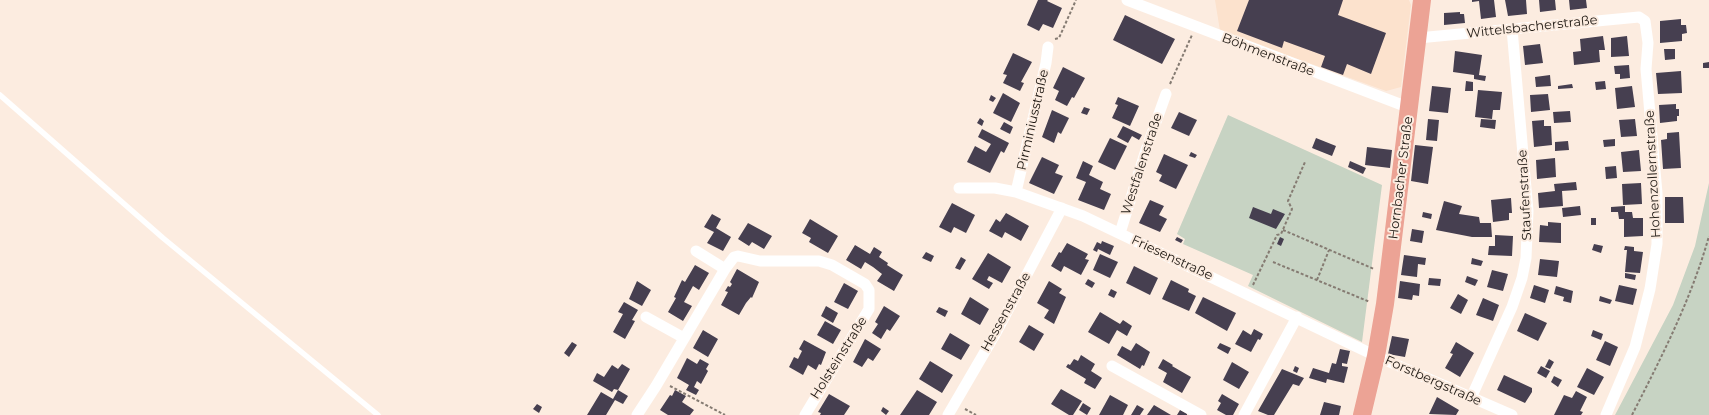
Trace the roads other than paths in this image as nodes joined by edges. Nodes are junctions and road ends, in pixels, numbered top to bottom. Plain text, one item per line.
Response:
1 (1127, 0) edge
2 (1422, 0) edge
3 (1645, 21) joint
4 (1512, 29) junction
5 (1418, 38) junction
6 (1048, 47) road end
7 (1166, 94) dead end
8 (0, 95) edge
9 (1410, 108) junction
10 (959, 188) dead end
11 (1016, 192) junction
12 (1062, 208) junction
13 (1120, 233) junction
14 (696, 251) dead end
15 (724, 269) junction
16 (646, 317) dead end
17 (1297, 317) junction
18 (684, 338) junction
19 (1376, 356) junction
20 (1112, 366) dead end
21 (1472, 398) junction
22 (378, 415) edge
23 (637, 415) edge
24 (805, 415) edge
25 (948, 415) edge
26 (1201, 415) edge
27 (1244, 415) edge
28 (1362, 415) edge
29 (1512, 415) edge
30 (1606, 415) edge

1 - 9 street, Böhmenstraße
2 - 5 main road, Hornbacher Straße
3 - 4 street, Wittelsbacherstraße
3 - 30 street, Hohenzollernstraße
4 - 5 street, Wittelsbacherstraße
4 - 21 street, Staufenstraße
5 - 9 main road, Hornbacher Straße
6 - 11 street, Pirminiusstraße
7 - 13 street, Westfalenstraße
8 - 22 lane
9 - 19 main road, Hornbacher Straße
10 - 11 street, Friesenstraße
11 - 12 street, Friesenstraße
12 - 13 street, Friesenstraße
12 - 25 street, Hessenstraße
13 - 17 street, Friesenstraße
14 - 15 street
15 - 18 street
15 - 24 street, Holsteinstraße
16 - 18 street
17 - 19 street, Friesenstraße
17 - 27 street
18 - 23 street
19 - 21 street, Forstbergstraße
19 - 28 main road, Hornbacher Straße
20 - 26 street
21 - 29 street, Forstbergstraße

